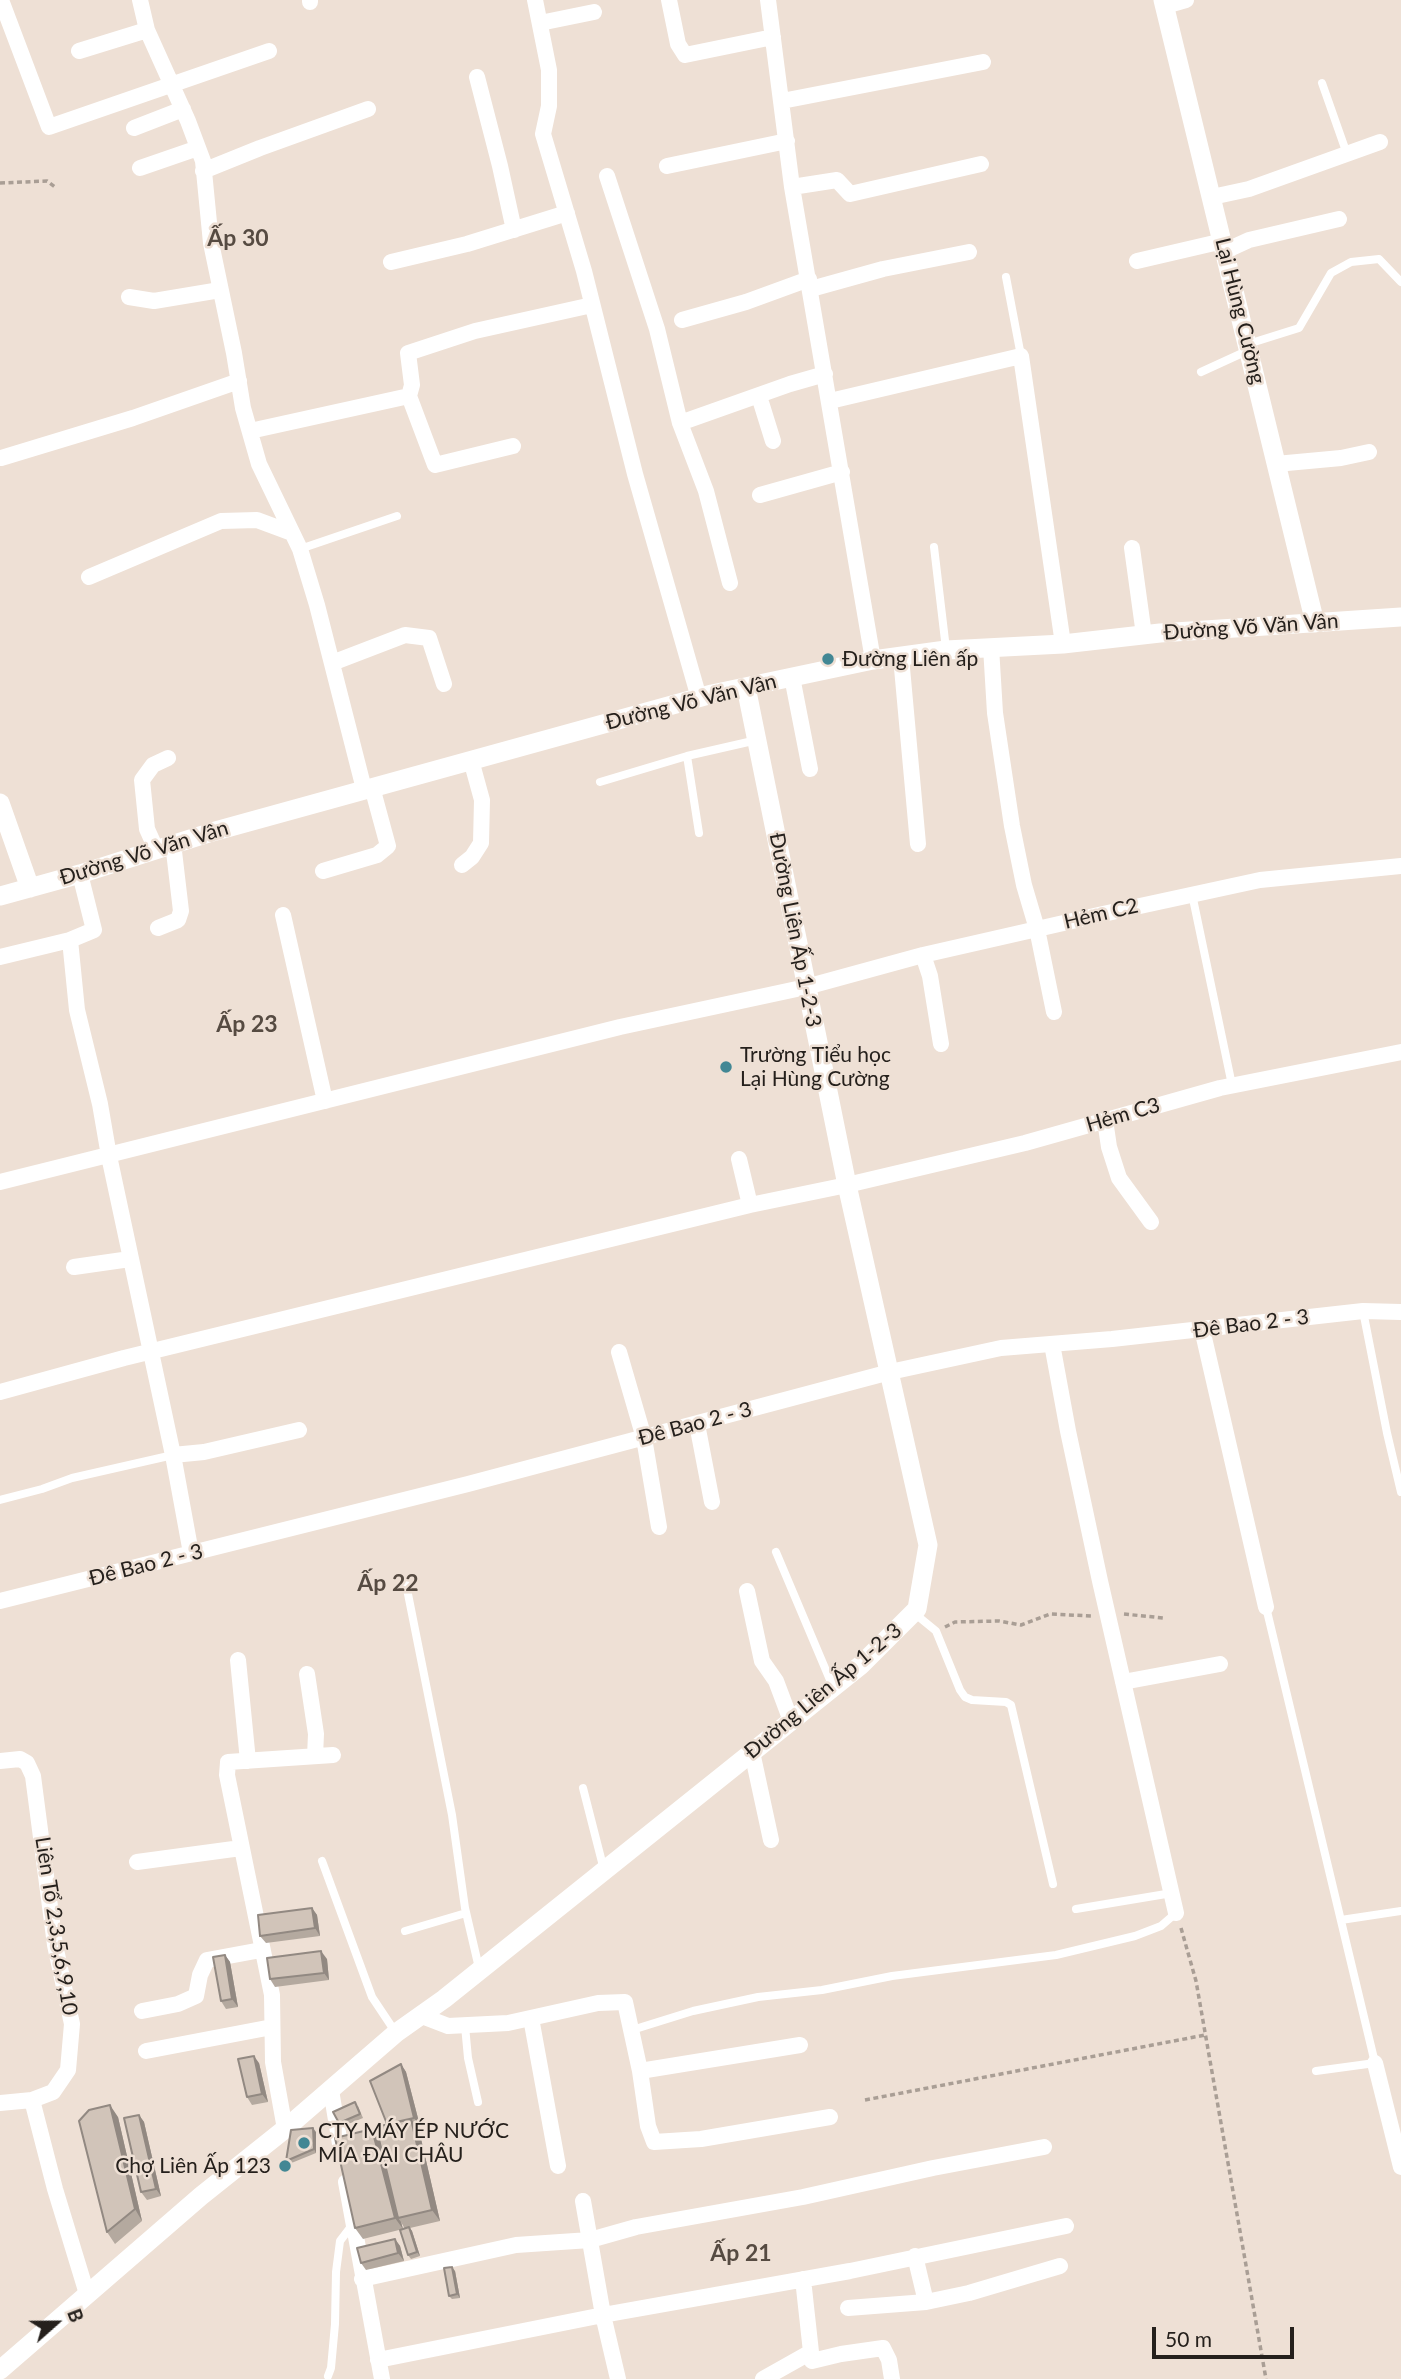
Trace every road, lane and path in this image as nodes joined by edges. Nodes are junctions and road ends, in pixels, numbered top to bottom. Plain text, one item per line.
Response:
1 (1, 0) edge
2 (140, 0) edge
3 (535, 0) edge
4 (669, 0) edge
5 (768, 0) edge
6 (1186, 0) edge
7 (1164, 3) edge
8 (594, 12) dead end
9 (541, 23) junction
10 (147, 30) junction
11 (773, 37) junction
12 (79, 51) dead end
13 (269, 51) dead end
14 (983, 62) dead end
15 (477, 77) dead end
16 (1322, 83) dead end
17 (172, 85) junction
18 (782, 101) junction
19 (183, 109) junction
20 (368, 109) dead end
21 (134, 128) dead end
22 (787, 141) junction
23 (1380, 142) dead end
24 (198, 148) junction
25 (1347, 154) junction
26 (981, 164) dead end
27 (667, 166) dead end
28 (140, 168) dead end
29 (203, 171) junction
30 (607, 176) dead end
31 (0, 183) edge
32 (55, 187) dead end
33 (792, 187) junction
34 (1212, 197) junction
35 (567, 213) junction
36 (1339, 219) dead end
37 (514, 230) junction
38 (1224, 246) junction
39 (969, 252) dead end
40 (1137, 261) dead end
41 (391, 262) dead end
42 (1006, 277) dead end
43 (1401, 282) edge
44 (810, 284) junction
45 (220, 290) junction
46 (129, 297) dead end
47 (592, 304) junction
48 (682, 320) dead end
49 (1248, 347) junction
50 (1021, 356) junction
51 (1201, 372) dead end
52 (825, 374) junction
53 (239, 381) junction
54 (759, 396) junction
55 (409, 397) junction
56 (830, 401) junction
57 (680, 423) junction
58 (250, 431) junction
59 (773, 441) dead end
60 (513, 446) dead end
61 (1369, 452) dead end
62 (1, 458) edge
63 (1276, 464) junction
64 (842, 472) junction
65 (760, 495) dead end
66 (397, 516) dead end
67 (292, 533) junction
68 (934, 547) dead end
69 (1132, 548) dead end
70 (300, 550) junction
71 (89, 577) dead end
72 (730, 583) dead end
73 (1401, 617) edge
74 (1315, 623) junction
75 (1144, 635) junction
76 (1063, 644) junction
77 (991, 647) junction
78 (946, 650) junction
79 (901, 657) junction
80 (873, 660) junction
81 (332, 663) junction
82 (792, 677) junction
83 (444, 684) dead end
84 (746, 687) junction
85 (699, 698) junction
86 (757, 740) junction
87 (687, 756) junction
88 (168, 758) dead end
89 (471, 760) junction
90 (810, 769) dead end
91 (600, 782) dead end
92 (368, 788) junction
93 (0, 803) edge
94 (699, 833) dead end
95 (918, 844) dead end
96 (164, 846) junction
97 (462, 865) dead end
98 (1401, 866) edge
99 (323, 871) dead end
100 (80, 874) junction
101 (30, 888) junction
102 (1192, 894) junction
103 (0, 896) edge
104 (283, 915) dead end
105 (158, 928) dead end
106 (1037, 929) junction
107 (71, 940) junction
108 (923, 955) junction
109 (0, 957) edge
110 (806, 987) junction
111 (1054, 1012) dead end
112 (941, 1044) dead end
113 (1401, 1052) edge
114 (1232, 1085) junction
115 (325, 1101) junction
116 (1105, 1120) junction
117 (109, 1156) junction
118 (739, 1159) dead end
119 (0, 1182) edge
120 (847, 1185) junction
121 (750, 1205) junction
122 (1151, 1222) dead end
123 (130, 1259) junction
124 (75, 1267) dead end
125 (1363, 1311) junction
126 (1401, 1312) edge
127 (1202, 1329) junction
128 (1052, 1344) junction
129 (150, 1352) junction
130 (619, 1352) dead end
131 (890, 1372) junction
132 (0, 1392) edge
133 (697, 1423) junction
134 (299, 1430) dead end
135 (643, 1438) junction
136 (173, 1455) junction
137 (1401, 1493) edge
138 (0, 1500) edge
139 (712, 1502) dead end
140 (659, 1527) dead end
141 (776, 1552) dead end
142 (191, 1553) junction
143 (406, 1584) dead end
144 (747, 1591) dead end
145 (0, 1601) edge
146 (1266, 1606) joint
147 (915, 1613) junction
148 (1108, 1617) junction
149 (1163, 1618) dead end
150 (936, 1631) junction
151 (238, 1660) dead end
152 (1220, 1664) dead end
153 (307, 1674) dead end
154 (1122, 1682) junction
155 (833, 1687) junction
156 (791, 1721) junction
157 (752, 1752) junction
158 (333, 1755) dead end
159 (315, 1756) junction
160 (0, 1760) edge
161 (248, 1761) junction
162 (583, 1788) dead end
163 (771, 1840) dead end
164 (241, 1848) junction
165 (322, 1861) dead end
166 (137, 1862) dead end
167 (604, 1870) junction
168 (1053, 1884) dead end
169 (1172, 1893) junction
170 (1076, 1909) dead end
171 (1401, 1911) edge
172 (466, 1913) junction
173 (1176, 1913) junction
174 (1341, 1920) junction
175 (405, 1931) dead end
176 (261, 1950) junction
177 (480, 1971) junction
178 (142, 2011) dead end
179 (422, 2016) junction
180 (531, 2018) junction
181 (465, 2025) junction
182 (272, 2027) junction
183 (632, 2030) junction
184 (396, 2033) junction
185 (1205, 2035) junction
186 (800, 2045) dead end
187 (146, 2051) dead end
188 (1376, 2063) junction
189 (640, 2071) junction
190 (1316, 2071) dead end
191 (331, 2090) junction
192 (32, 2100) junction
193 (865, 2100) dead end
194 (478, 2102) dead end
195 (0, 2104) edge
196 (830, 2117) dead end
197 (285, 2129) junction
198 (1044, 2147) dead end
199 (558, 2166) dead end
200 (1401, 2167) edge
201 (583, 2202) dead end
202 (353, 2224) junction
203 (1066, 2226) dead end
204 (590, 2240) junction
205 (915, 2256) junction
206 (1060, 2266) dead end
207 (362, 2278) junction
208 (803, 2279) junction
209 (87, 2294) junction
210 (926, 2302) junction
211 (848, 2308) dead end
212 (603, 2315) junction
213 (812, 2357) junction
214 (379, 2360) junction
215 (0, 2370) edge
216 (328, 2376) dead end
217 (382, 2379) edge
218 (618, 2379) edge
219 (763, 2379) edge
220 (815, 2379) edge
221 (892, 2379) edge
222 (1266, 2379) edge

1 - 17 street
2 - 10 street
3 - 9 street
4 - 11 street
5 - 11 street
6 - 7 street
7 - 34 street, Lại Hùng Cường
8 - 9 street
9 - 35 street
10 - 12 street
10 - 17 street
11 - 18 street
13 - 17 street
14 - 18 street
15 - 37 street
16 - 25 lane
17 - 19 street
18 - 22 street
19 - 21 street
19 - 24 street
20 - 29 street
22 - 27 street
22 - 33 street
23 - 25 street
24 - 28 street
24 - 29 street
25 - 34 street
26 - 33 street
29 - 45 street
30 - 57 street
31 - 32 path
33 - 44 street
34 - 38 street, Lại Hùng Cường
35 - 37 street
35 - 47 street
36 - 38 street
37 - 41 street
38 - 40 street
38 - 49 street, Lại Hùng Cường
39 - 44 street
42 - 50 lane
43 - 49 lane
44 - 48 street
44 - 52 street
45 - 46 street
45 - 53 street
47 - 55 street
47 - 85 street
49 - 51 lane
49 - 63 street, Lại Hùng Cường
50 - 56 street
50 - 76 street
52 - 54 street
52 - 56 street
53 - 58 street
53 - 62 street
54 - 57 street
54 - 59 street
55 - 58 street
55 - 60 street
56 - 64 street
57 - 72 street
58 - 67 street
61 - 63 street
63 - 74 street, Lại Hùng Cường
64 - 65 street
64 - 80 street
66 - 70 lane
67 - 70 street
67 - 71 street
68 - 78 lane
69 - 75 street
70 - 81 street
73 - 74 street, Đường Võ Văn Vân
74 - 75 street, Đường Võ Văn Vân
75 - 76 street, Đường Võ Văn Vân
76 - 77 street, Đường Võ Văn Vân
77 - 78 street, Đường Võ Văn Vân
77 - 106 street
78 - 79 street, Đường Võ Văn Vân
79 - 80 street, Đường Võ Văn Vân
79 - 95 street
80 - 82 street, Đường Võ Văn Vân
81 - 83 street
81 - 92 street
82 - 84 street, Đường Võ Văn Vân
82 - 90 street
84 - 85 street, Đường Võ Văn Vân
84 - 86 street, Đường Liên Ấp 1-2-3
85 - 89 street, Đường Võ Văn Vân
86 - 87 lane
86 - 110 street, Đường Liên Ấp 1-2-3
87 - 91 lane
87 - 94 lane
88 - 96 street
89 - 92 street, Đường Võ Văn Vân
89 - 97 street
92 - 96 street, Đường Võ Văn Vân
92 - 99 street
93 - 101 street
96 - 100 street, Đường Võ Văn Vân
96 - 105 street
98 - 102 street, Hẻm C2
100 - 101 street, Đường Võ Văn Vân
100 - 107 street
101 - 103 street, Đường Võ Văn Vân
102 - 106 street, Hẻm C2
102 - 114 lane
104 - 115 street
106 - 108 street, Hẻm C2
106 - 111 street
107 - 109 street
107 - 117 street
108 - 110 street, Hẻm C2
108 - 112 street
110 - 115 street, Hẻm C2
110 - 120 street, Đường Liên Ấp 1-2-3
113 - 114 street, Hẻm C3
114 - 116 street, Hẻm C3
115 - 117 street, Hẻm C2
116 - 120 street, Hẻm C3
116 - 122 street
117 - 119 street, Hẻm C2
117 - 123 street
118 - 121 street
120 - 121 street, Hẻm C3
120 - 131 street, Đường Liên Ấp 1-2-3
121 - 129 street, Hẻm C3
123 - 124 street
123 - 129 street
125 - 126 street, Đê Bao 2 - 3
125 - 127 street, Đê Bao 2 - 3
125 - 137 lane
127 - 128 street, Đê Bao 2 - 3
127 - 146 street
128 - 131 street, Đê Bao 2 - 3
128 - 148 street
129 - 132 street, Hẻm C3
129 - 136 street
130 - 135 street
131 - 133 street, Đê Bao 2 - 3
131 - 147 street, Đường Liên Ấp 1-2-3
133 - 135 street, Đê Bao 2 - 3
133 - 139 street
134 - 136 street
135 - 140 street
135 - 142 street, Đê Bao 2 - 3
136 - 138 lane
136 - 142 street
141 - 155 lane
142 - 145 street, Đê Bao 2 - 3
143 - 172 lane
144 - 156 street
146 - 174 lane
147 - 150 lane
147 - 155 street, Đường Liên Ấp 1-2-3
148 - 149 path
148 - 150 path
148 - 154 street
150 - 168 lane
151 - 161 street
152 - 154 street
153 - 159 street
154 - 169 street
155 - 156 street, Đường Liên Ấp 1-2-3
156 - 157 street, Đường Liên Ấp 1-2-3
157 - 163 street
157 - 167 street, Đường Liên Ấp 1-2-3
158 - 159 street
159 - 161 street
160 - 192 street, Liên Tổ 2,3,5,6,9,10
161 - 164 street
162 - 167 lane
164 - 166 street
164 - 176 street
165 - 184 lane
167 - 177 street, Đường Liên Ấp 1-2-3
169 - 170 lane
169 - 173 street
171 - 174 lane
172 - 175 lane
172 - 177 lane
173 - 183 lane
173 - 185 path
174 - 188 lane
176 - 178 street
176 - 182 street
177 - 179 street, Đường Liên Ấp 1-2-3
179 - 181 street
179 - 184 street, Đường Liên Ấp 1-2-3
180 - 181 street
180 - 183 street
180 - 199 street
181 - 194 lane
182 - 187 street
182 - 197 street
183 - 189 street
184 - 191 street, Đường Liên Ấp 1-2-3
185 - 193 path
185 - 222 path
186 - 189 street
188 - 190 lane
188 - 200 street
189 - 196 street
191 - 197 street, Đường Liên Ấp 1-2-3
191 - 202 street
192 - 195 street, Liên Tổ 2,3,5,6,9,10
192 - 209 street
197 - 209 street, Đường Liên Ấp 1-2-3
198 - 204 street
201 - 204 street
202 - 207 street
202 - 216 lane
203 - 205 street
204 - 207 street
204 - 212 street
205 - 208 street
205 - 210 street
206 - 210 street
207 - 214 street
208 - 212 street
208 - 213 street
209 - 215 street, Đường Liên Ấp 1-2-3
210 - 211 street
212 - 214 street
212 - 218 street
213 - 219 street
213 - 220 street
213 - 221 street
214 - 217 street

